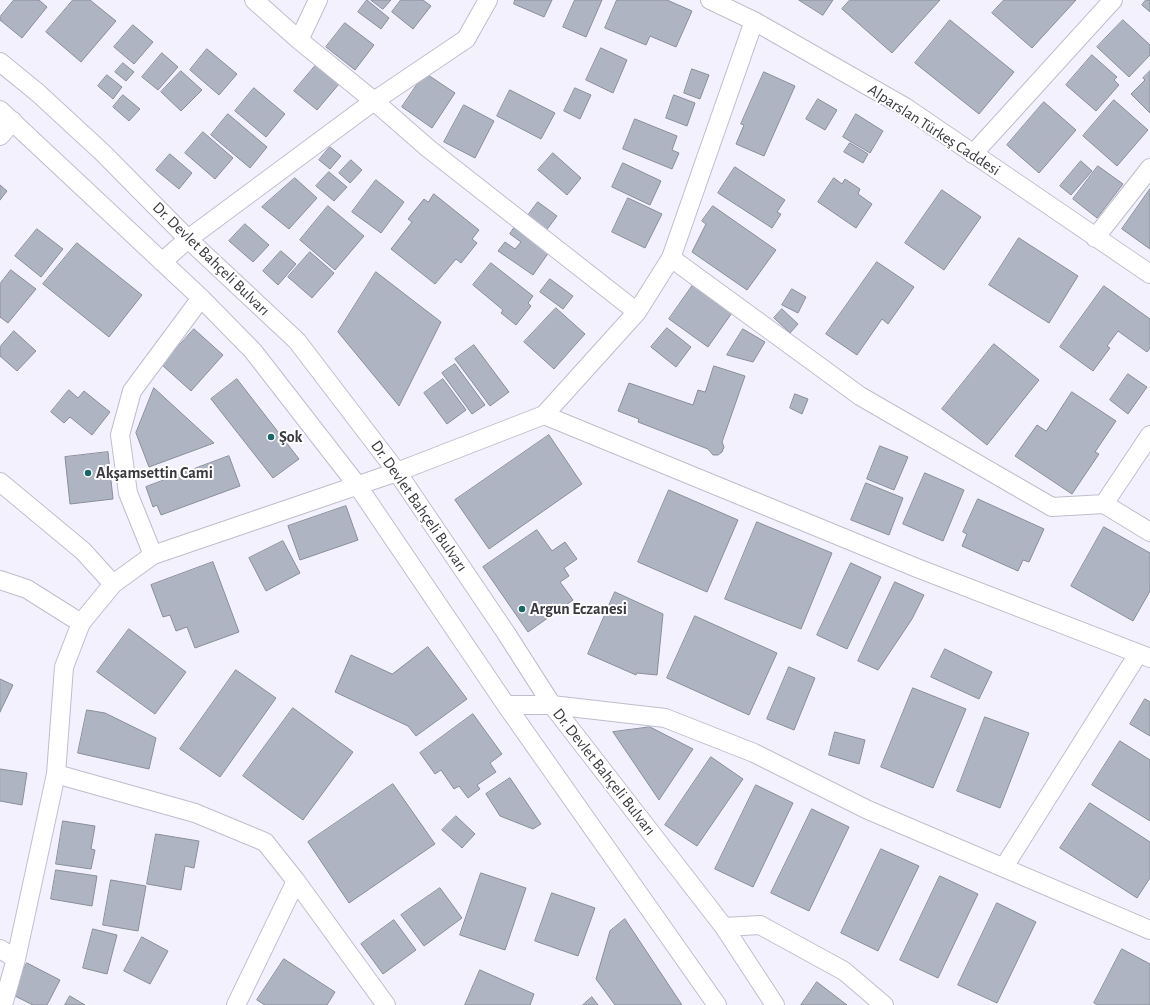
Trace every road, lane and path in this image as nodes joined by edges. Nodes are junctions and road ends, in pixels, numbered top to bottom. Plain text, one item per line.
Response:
1 (254, 0) edge
2 (318, 0) edge
3 (488, 0) edge
4 (710, 0) edge
5 (1113, 0) edge
6 (754, 21) junction
7 (299, 40) junction
8 (0, 62) edge
9 (374, 100) junction
10 (7, 115) edge
11 (0, 136) edge
12 (973, 154) junction
13 (1150, 168) edge
14 (1095, 238) junction
15 (188, 239) junction
16 (671, 258) junction
17 (162, 262) junction
18 (1150, 274) edge
19 (201, 298) junction
20 (637, 312) junction
21 (544, 414) junction
22 (1150, 435) edge
23 (397, 472) junction
24 (0, 482) edge
25 (357, 485) junction
26 (1104, 504) junction
27 (1150, 532) edge
28 (153, 555) junction
29 (0, 580) edge
30 (113, 584) junction
31 (81, 623) junction
32 (1144, 656) edge
33 (552, 705) junction
34 (506, 706) junction
35 (56, 774) junction
36 (1004, 867) junction
37 (296, 881) junction
38 (724, 927) junction
39 (1150, 930) edge
40 (0, 949) edge
41 (16, 959) junction
42 (3, 1005) edge
43 (236, 1005) edge
44 (386, 1005) edge
45 (718, 1005) edge
46 (774, 1005) edge
47 (884, 1005) edge

1 - 7 street
2 - 7 street
3 - 9 street
4 - 6 street, Alparslan Türkeş Caddesi
5 - 12 street
6 - 12 street, Alparslan Türkeş Caddesi
6 - 16 street
7 - 9 street
8 - 15 street, Dr. Devlet Bahçeli Bulvarı
9 - 15 street
9 - 20 street
10 - 11 street
10 - 17 street
12 - 14 street, Alparslan Türkeş Caddesi
13 - 14 street
14 - 18 street, Alparslan Türkeş Caddesi
15 - 17 street
15 - 23 street, Dr. Devlet Bahçeli Bulvarı
16 - 20 street
16 - 26 street
17 - 19 street
19 - 25 street
19 - 28 street
20 - 21 street
21 - 23 street
21 - 32 street
22 - 26 street
23 - 25 street
23 - 33 street, Dr. Devlet Bahçeli Bulvarı
24 - 30 street
25 - 28 street
25 - 34 street
26 - 27 street
28 - 30 street
29 - 31 street
30 - 31 street
31 - 35 street
32 - 36 street
33 - 34 street
33 - 36 street
33 - 38 street, Dr. Devlet Bahçeli Bulvarı
34 - 45 street
35 - 37 street
35 - 41 street
36 - 39 street
37 - 43 street
37 - 44 street
38 - 46 street, Dr. Devlet Bahçeli Bulvarı
38 - 47 street
40 - 41 street
41 - 42 street

